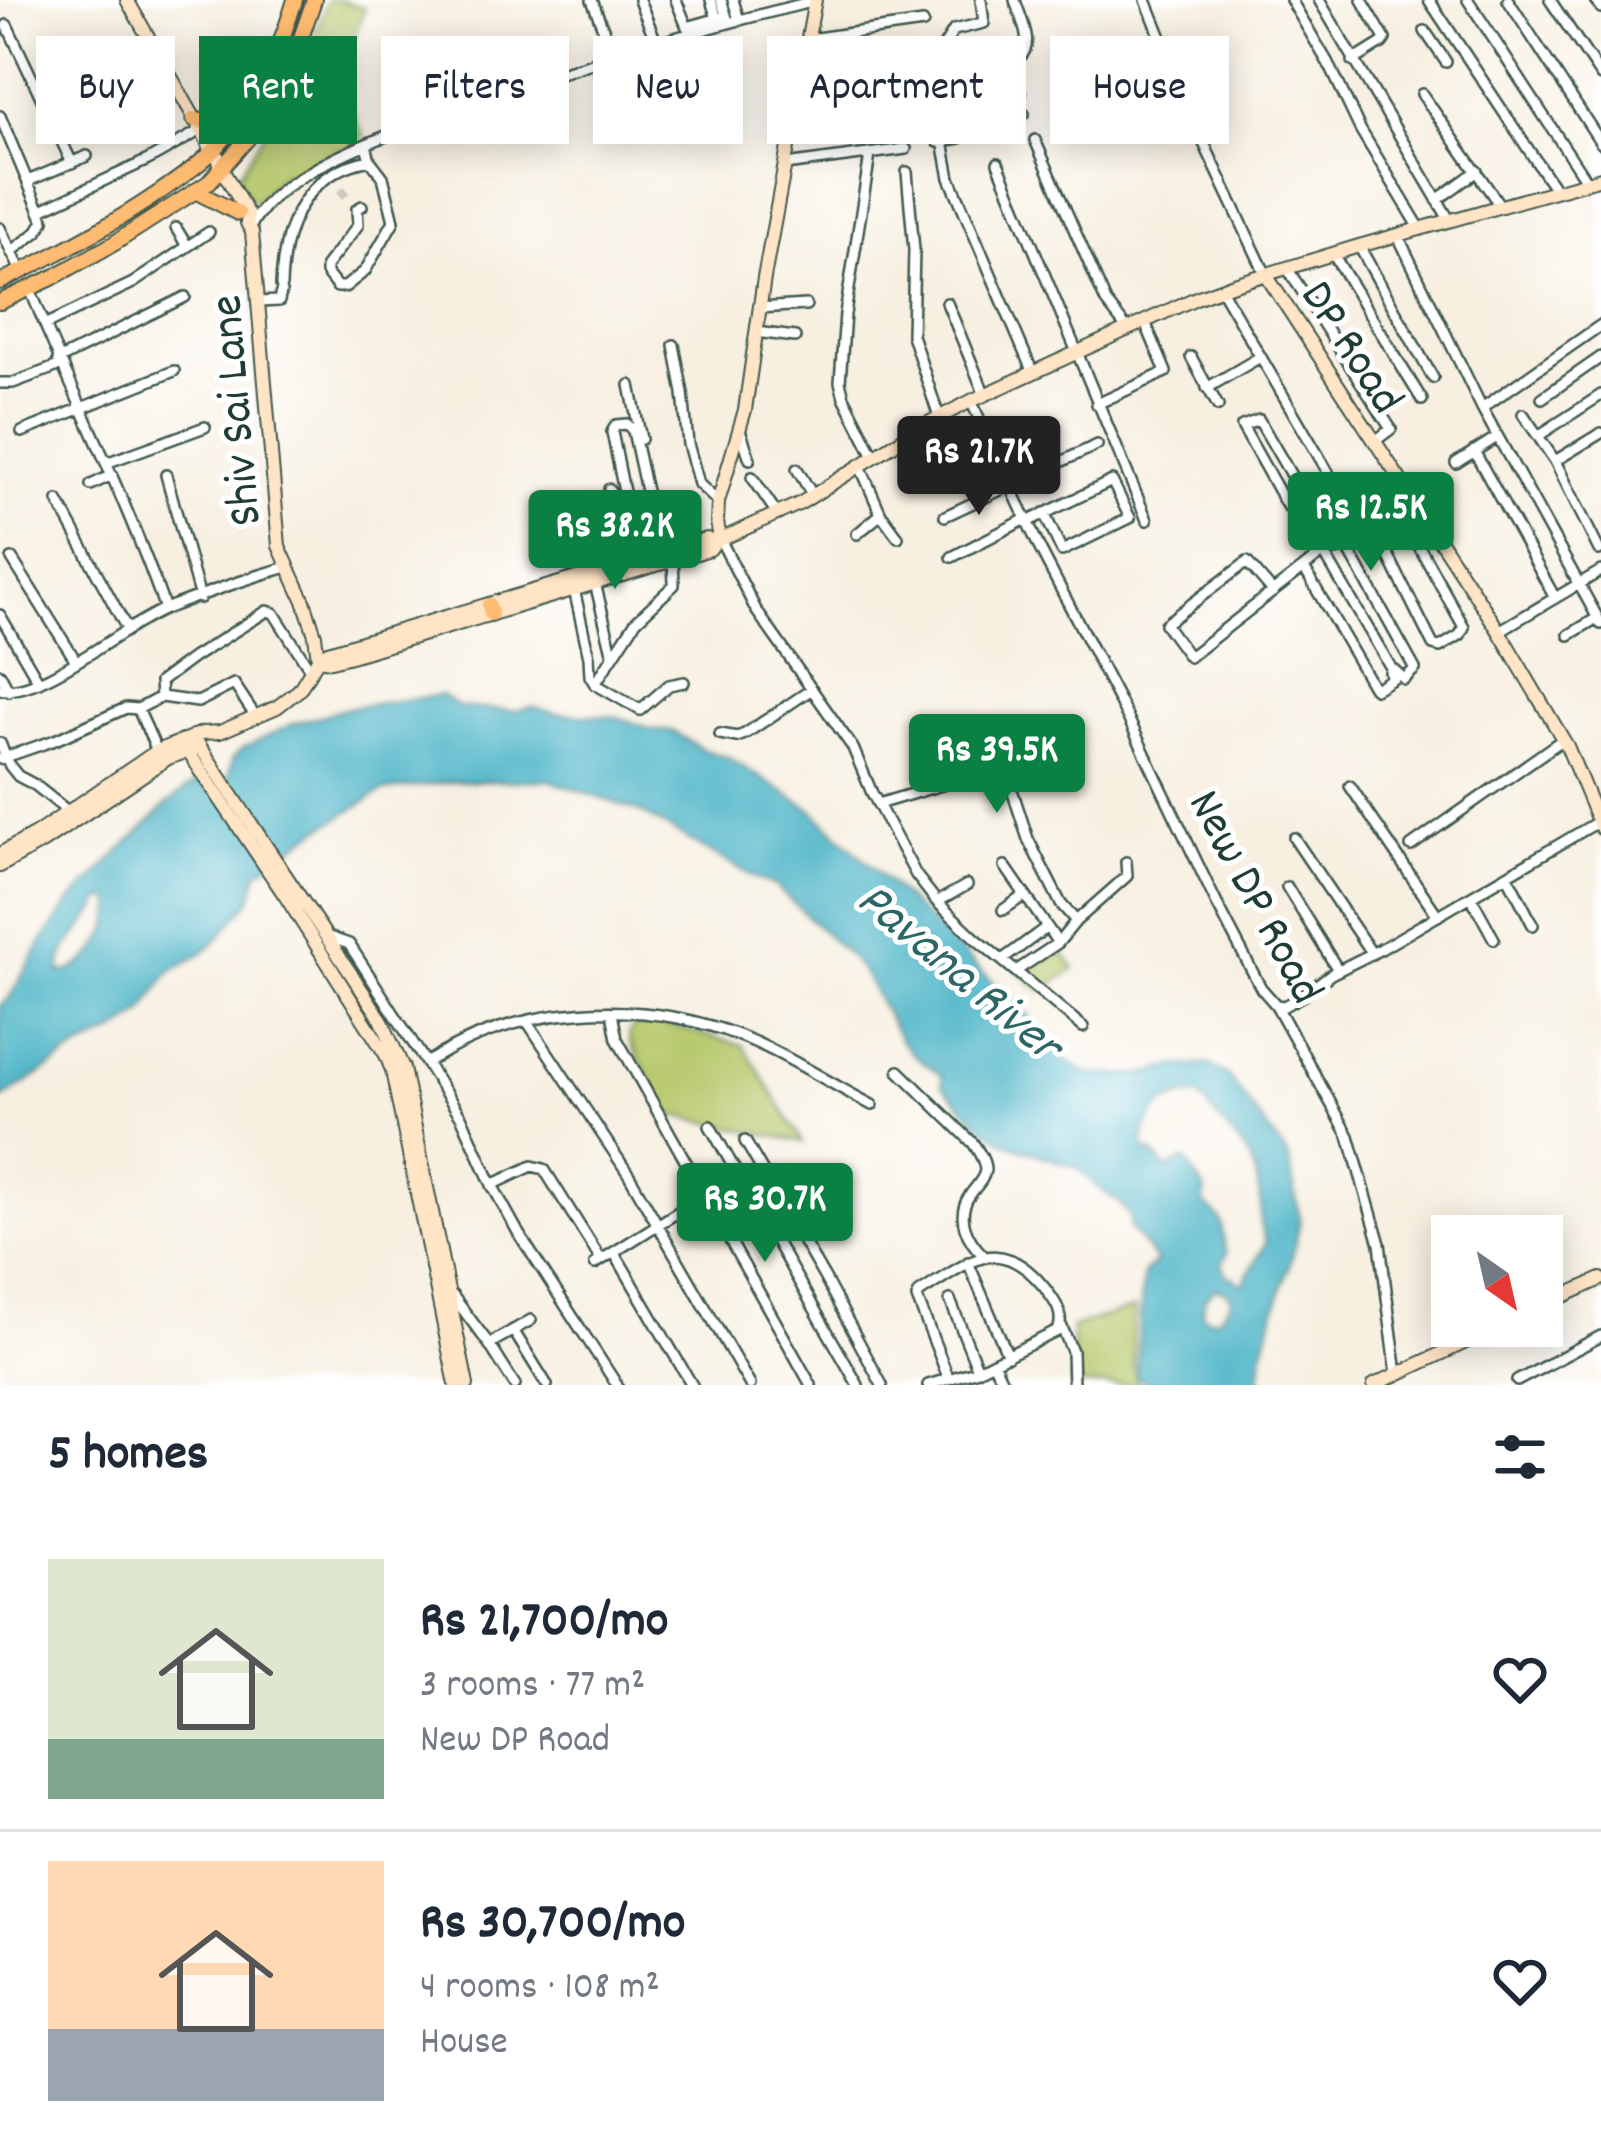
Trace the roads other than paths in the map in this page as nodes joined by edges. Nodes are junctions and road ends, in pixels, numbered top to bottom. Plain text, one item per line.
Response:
1 (127, 0) edge
2 (295, 0) edge
3 (314, 0) edge
4 (592, 0) edge
5 (639, 0) edge
6 (676, 0) edge
7 (711, 0) edge
8 (721, 0) edge
9 (733, 0) edge
10 (815, 0) edge
11 (981, 0) edge
12 (1015, 0) edge
13 (1146, 0) edge
14 (1291, 0) edge
15 (1319, 0) edge
16 (1362, 0) edge
17 (1429, 0) edge
18 (1468, 0) edge
19 (1508, 0) edge
20 (1550, 0) edge
21 (1595, 0) edge
22 (1601, 8) edge
23 (727, 19) junction
24 (923, 22) dead end
25 (7, 25) dead end
26 (1424, 31) dead end
27 (283, 36) edge
28 (606, 36) edge
29 (654, 36) edge
30 (679, 36) edge
31 (809, 36) edge
32 (828, 36) edge
33 (944, 36) edge
34 (1453, 39) junction
35 (1437, 49) junction
36 (1026, 52) edge
37 (1353, 61) junction
38 (1446, 62) dead end
39 (593, 64) edge
40 (1601, 76) edge
41 (1422, 94) dead end
42 (0, 116) edge
43 (197, 125) junction
44 (1035, 140) dead end
45 (1601, 143) edge
46 (217, 144) edge
47 (789, 144) edge
48 (944, 144) edge
49 (366, 145) junction
50 (906, 148) dead end
51 (212, 150) junction
52 (870, 154) junction
53 (87, 156) dead end
54 (370, 160) junction
55 (72, 163) junction
56 (998, 164) dead end
57 (785, 165) junction
58 (1477, 171) junction
59 (219, 172) junction
60 (907, 172) dead end
61 (1594, 180) edge
62 (28, 181) junction
63 (195, 191) junction
64 (1556, 191) junction
65 (386, 196) junction
66 (346, 197) tunnel mouth
67 (1437, 200) junction
68 (374, 201) dead end
69 (1501, 207) junction
70 (41, 210) junction
71 (245, 221) junction
72 (1450, 221) junction
73 (0, 228) edge
74 (176, 228) dead end
75 (1421, 230) junction
76 (209, 232) dead end
77 (1398, 236) junction
78 (187, 246) junction
79 (1359, 246) junction
80 (11, 252) junction
81 (1333, 254) junction
82 (1287, 268) junction
83 (21, 272) junction
84 (1266, 274) junction
85 (0, 282) edge
86 (30, 289) junction
87 (1221, 289) junction
88 (184, 297) dead end
89 (0, 302) edge
90 (258, 302) junction
91 (947, 303) dead end
92 (806, 305) dead end
93 (759, 308) junction
94 (1145, 322) junction
95 (45, 325) junction
96 (1601, 326) edge
97 (1128, 330) junction
98 (756, 332) junction
99 (795, 337) dead end
100 (674, 345) dead end
101 (1564, 352) junction
102 (1076, 353) junction
103 (1191, 357) dead end
104 (1260, 357) junction
105 (1601, 358) edge
106 (60, 362) junction
107 (175, 371) dead end
108 (1034, 373) junction
109 (1579, 373) junction
110 (1433, 378) dead end
111 (0, 383) edge
112 (630, 385) dead end
113 (1207, 388) junction
114 (985, 394) junction
115 (1601, 395) edge
116 (1542, 398) dead end
117 (1422, 400) dead end
118 (971, 401) junction
119 (1097, 404) junction
120 (82, 406) junction
121 (1218, 406) dead end
122 (1482, 407) junction
123 (1523, 414) dead end
124 (940, 417) junction
125 (205, 427) dead end
126 (740, 429) junction
127 (22, 432) dead end
128 (1601, 433) edge
129 (1497, 436) junction
130 (1538, 436) junction
131 (1375, 441) junction
132 (1097, 445) dead end
133 (1474, 452) junction
134 (874, 456) junction
135 (750, 459) dead end
136 (1555, 461) junction
137 (106, 463) junction
138 (1456, 463) dead end
139 (860, 466) junction
140 (797, 470) dead end
141 (166, 475) dead end
142 (112, 476) junction
143 (752, 477) dead end
144 (1010, 484) junction
145 (91, 485) dead end
146 (1406, 488) junction
147 (609, 489) dead end
148 (813, 496) junction
149 (1303, 496) junction
150 (58, 501) dead end
151 (718, 502) junction
152 (1043, 513) junction
153 (881, 514) junction
154 (778, 515) junction
155 (945, 516) dead end
156 (1026, 520) junction
157 (1147, 520) dead end
158 (1420, 526) junction
159 (857, 534) dead end
160 (898, 537) dead end
161 (718, 540) junction
162 (1057, 540) junction
163 (1040, 549) junction
164 (1598, 550) edge
165 (1324, 556) junction
166 (667, 557) junction
167 (952, 557) dead end
168 (12, 559) dead end
169 (633, 562) junction
170 (288, 567) junction
171 (1305, 570) junction
172 (1601, 571) edge
173 (595, 583) junction
174 (1578, 584) junction
175 (574, 589) junction
176 (1274, 592) junction
177 (200, 598) junction
178 (1555, 598) junction
179 (165, 609) junction
180 (490, 609) junction
181 (0, 615) edge
182 (1599, 621) edge
183 (127, 629) junction
184 (1499, 632) junction
185 (1569, 635) dead end
186 (613, 656) junction
187 (76, 661) junction
188 (314, 664) junction
189 (0, 674) edge
190 (39, 682) junction
191 (684, 682) dead end
192 (595, 684) junction
193 (812, 689) junction
194 (5, 690) edge
195 (161, 697) junction
196 (138, 710) junction
197 (256, 717) junction
198 (720, 734) dead end
199 (0, 743) edge
200 (1567, 747) junction
201 (195, 750) junction
202 (157, 751) junction
203 (3, 759) edge
204 (1351, 786) dead end
205 (878, 804) junction
206 (72, 816) junction
207 (1600, 823) edge
208 (1294, 838) dead end
209 (1412, 846) dead end
210 (0, 854) edge
211 (1126, 862) dead end
212 (0, 866) edge
213 (1005, 866) dead end
214 (1508, 875) junction
215 (967, 885) dead end
216 (1287, 887) dead end
217 (291, 895) junction
218 (1025, 896) junction
219 (1471, 897) junction
220 (937, 902) junction
221 (1003, 910) dead end
222 (1438, 916) junction
223 (1076, 921) junction
224 (1533, 925) dead end
225 (1047, 927) junction
226 (326, 936) junction
227 (1494, 939) dead end
228 (1058, 943) junction
229 (1372, 954) junction
230 (1002, 960) junction
231 (1338, 970) junction
232 (1016, 971) junction
233 (1276, 1005) junction
234 (613, 1013) junction
235 (527, 1021) junction
236 (1084, 1027) dead end
237 (406, 1031) junction
238 (384, 1038) junction
239 (426, 1063) junction
240 (899, 1071) dead end
241 (872, 1106) dead end
242 (710, 1126) dead end
243 (745, 1141) dead end
244 (492, 1185) junction
245 (705, 1196) junction
246 (658, 1226) junction
247 (614, 1252) junction
248 (983, 1256) junction
249 (968, 1262) junction
250 (1601, 1279) edge
251 (443, 1292) junction
252 (1563, 1296) edge
253 (950, 1300) dead end
254 (531, 1320) dead end
255 (1061, 1325) junction
256 (513, 1330) junction
257 (1601, 1336) edge
258 (489, 1344) junction
259 (1456, 1347) edge
260 (1008, 1356) junction
261 (993, 1362) junction
262 (977, 1370) junction
263 (946, 1380) edge
264 (614, 1381) edge
265 (1386, 1381) edge
266 (1516, 1381) dead end
267 (456, 1385) edge
268 (467, 1385) edge
269 (514, 1385) edge
270 (547, 1385) edge
271 (598, 1385) edge
272 (692, 1385) edge
273 (751, 1385) edge
274 (811, 1385) edge
275 (858, 1385) edge
276 (882, 1385) edge
277 (928, 1385) edge
278 (1004, 1385) edge
279 (1073, 1385) edge

1 - 43 street, Shiv Sai Lane
2 - 27 main road
3 - 59 main road
4 - 28 street
5 - 29 street
6 - 23 street
7 - 23 street
8 - 23 street
9 - 23 street
10 - 23 street
10 - 31 street
11 - 33 street
12 - 36 street
13 - 84 street
14 - 75 street
15 - 37 street
16 - 37 street
17 - 34 street
18 - 61 street
19 - 45 street
20 - 40 street
21 - 22 street
23 - 30 street
24 - 32 street
25 - 55 street
26 - 35 street
34 - 35 street
34 - 64 street
35 - 38 street
37 - 67 street
39 - 49 street
41 - 58 street
42 - 62 street
43 - 51 street, Shiv Sai Lane
43 - 70 street
44 - 97 street
46 - 51 main road
47 - 57 street
48 - 108 street
49 - 54 street
49 - 71 street
50 - 52 street
51 - 59 street, Shiv Sai Lane
51 - 83 main road
52 - 57 street
52 - 134 street
53 - 55 street
54 - 65 street
54 - 90 street
55 - 62 street
56 - 102 street
57 - 93 street
58 - 67 street
58 - 69 street
59 - 63 main road
59 - 71 street, Shiv Sai Lane
60 - 124 street
61 - 64 street
62 - 70 street
63 - 71 main road
63 - 86 main road
64 - 69 street
65 - 66 street
65 - 68 street
67 - 72 street
69 - 72 street
70 - 80 street
71 - 90 street, Shiv Sai Lane
72 - 75 street
73 - 80 street
74 - 78 street
75 - 77 street
76 - 78 street
77 - 79 street
77 - 122 street
78 - 95 street
79 - 81 street
79 - 110 street
80 - 83 street
81 - 82 street
81 - 117 street
82 - 84 street
82 - 131 street
83 - 85 main road
84 - 87 street
84 - 131 street, DP Road
86 - 89 main road
86 - 95 street
87 - 94 street
87 - 104 street
88 - 106 street
90 - 170 street, Shiv Sai Lane
91 - 114 street
92 - 93 street
93 - 98 street
94 - 97 street
94 - 119 street
95 - 106 street
96 - 101 street
97 - 102 street
98 - 99 street
98 - 126 street
100 - 151 street
101 - 109 street
101 - 122 street
102 - 108 street
102 - 119 street
103 - 113 street
104 - 113 street
104 - 149 street
105 - 109 street
106 - 111 street
106 - 120 street
107 - 120 street
108 - 114 street
109 - 116 street
112 - 166 street
113 - 121 street
114 - 118 street
115 - 130 street
118 - 124 street
118 - 144 street, New DP Road
119 - 157 street
120 - 127 street
120 - 137 street
122 - 129 street
123 - 130 street
124 - 134 street
125 - 137 street
126 - 135 street
126 - 151 street
128 - 136 street
129 - 133 street
129 - 174 street
130 - 136 street
131 - 146 street, DP Road
132 - 144 street
133 - 138 street
133 - 178 street
134 - 139 street
136 - 164 street
137 - 142 street
139 - 148 street
139 - 153 street
140 - 148 street
141 - 177 street
142 - 145 street
142 - 179 street
143 - 154 street
144 - 155 street
144 - 156 street, New DP Road
146 - 158 street, DP Road
146 - 165 street
147 - 169 street
148 - 154 street
149 - 149 street
150 - 183 street
151 - 161 street
152 - 156 street
152 - 162 street
152 - 162 street
153 - 159 street
153 - 160 street
154 - 161 street
156 - 163 street, New DP Road
156 - 167 street
158 - 158 street
158 - 184 street, DP Road
161 - 166 street
161 - 193 street
162 - 163 street
163 - 233 street, New DP Road
165 - 165 street
165 - 171 street
165 - 171 street
166 - 169 street
166 - 169 street
166 - 173 street
166 - 186 street
168 - 187 street
169 - 180 street
170 - 177 street
170 - 188 street, Shiv Sai Lane
171 - 176 street
172 - 174 street
173 - 175 street
173 - 186 street
174 - 178 street
174 - 182 street
175 - 180 street
175 - 192 street
176 - 176 street
177 - 179 street
178 - 184 street
179 - 183 street
180 - 188 street
181 - 190 street
182 - 185 street
183 - 187 street
184 - 200 street, DP Road
186 - 192 street
187 - 190 street
188 - 195 street
188 - 197 street
189 - 194 street
190 - 194 street
191 - 192 street
193 - 198 street
193 - 205 street
195 - 196 street
195 - 197 street
196 - 202 street
196 - 203 street
197 - 201 street
199 - 203 street
200 - 207 street, DP Road
200 - 209 street
201 - 202 street
201 - 206 street
201 - 217 street
202 - 206 street
203 - 206 street
204 - 222 street
205 - 220 street
205 - 223 street
206 - 210 street
206 - 212 street
207 - 214 street
208 - 229 street
211 - 223 street
213 - 218 street
214 - 219 street
214 - 224 street
215 - 220 street
216 - 231 street
217 - 226 street
217 - 238 street
218 - 221 street
218 - 225 street
219 - 222 street
219 - 227 street
220 - 230 street
222 - 229 street
223 - 228 street
225 - 228 street
225 - 230 street
226 - 237 street
226 - 238 street
228 - 232 street
229 - 231 street
230 - 232 street
231 - 233 street
232 - 236 street
233 - 265 street, New DP Road
234 - 235 street
234 - 241 street
234 - 245 street
235 - 239 street
235 - 246 street
237 - 238 street
237 - 239 street
238 - 251 street
239 - 244 street
240 - 248 street
242 - 275 street
243 - 276 street
244 - 247 street
244 - 264 street
245 - 246 street
245 - 274 street
246 - 247 street
246 - 273 street
247 - 272 street
248 - 249 street
248 - 255 street
249 - 260 street
249 - 263 street
250 - 252 street
251 - 258 street
251 - 267 street
251 - 268 street
253 - 262 street
254 - 256 street
255 - 260 street
255 - 279 street
256 - 258 street
256 - 270 street
257 - 266 street
258 - 269 street
259 - 265 street
260 - 261 street
261 - 262 street
261 - 278 street
262 - 263 street
263 - 277 street
264 - 271 street

